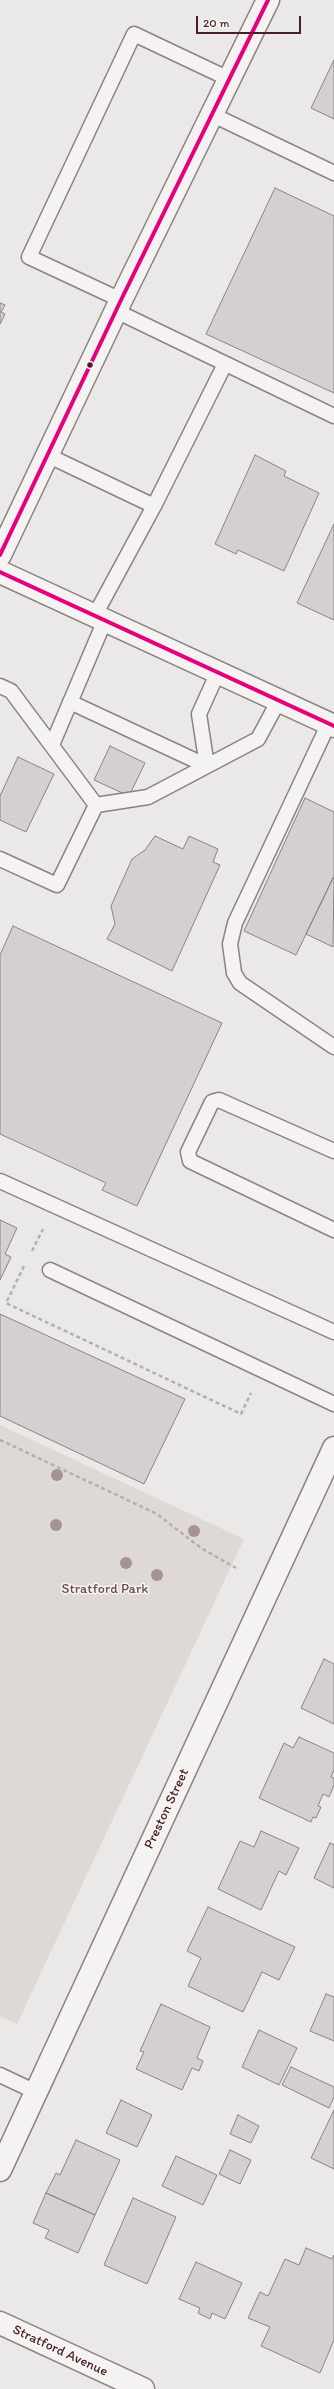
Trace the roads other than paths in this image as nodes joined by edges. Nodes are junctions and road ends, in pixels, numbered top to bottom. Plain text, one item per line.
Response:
1 (268, 0) edge
2 (229, 79) junction
3 (211, 114) junction
4 (334, 173) edge
5 (118, 306) junction
6 (225, 364) junction
7 (334, 416) edge
8 (47, 455) junction
9 (154, 506) junction
10 (0, 554) edge
11 (0, 572) edge
12 (100, 617) junction
13 (218, 672) junction
14 (0, 686) edge
15 (279, 700) junction
16 (70, 702) junction
17 (331, 724) edge
18 (52, 745) junction
19 (207, 766) junction
20 (96, 805) junction
21 (0, 859) edge
22 (334, 1047) edge
23 (334, 1151) edge
24 (0, 1181) edge
25 (334, 1230) edge
26 (50, 1270) dead end
27 (334, 1332) edge
28 (334, 1404) edge
29 (334, 1448) edge
30 (0, 2075) edge
31 (36, 2092) junction
32 (0, 2170) edge
33 (0, 2323) edge
34 (142, 2389) edge

1 - 2 street
2 - 3 street
2 - 5 lane
3 - 4 lane
3 - 5 street
5 - 6 lane
5 - 8 street
6 - 7 lane
6 - 9 lane
8 - 9 lane
8 - 10 street
9 - 12 lane
11 - 12 street
12 - 13 street
12 - 16 lane
13 - 15 street
13 - 19 lane
14 - 18 lane
15 - 17 street
15 - 19 lane
16 - 18 lane
16 - 19 lane
17 - 22 lane
18 - 20 lane
19 - 20 lane
20 - 21 lane
23 - 25 lane
24 - 27 lane
26 - 28 lane
29 - 31 street, Preston Street
30 - 31 lane
31 - 32 street, Preston Street
33 - 34 street, Stratford Avenue

